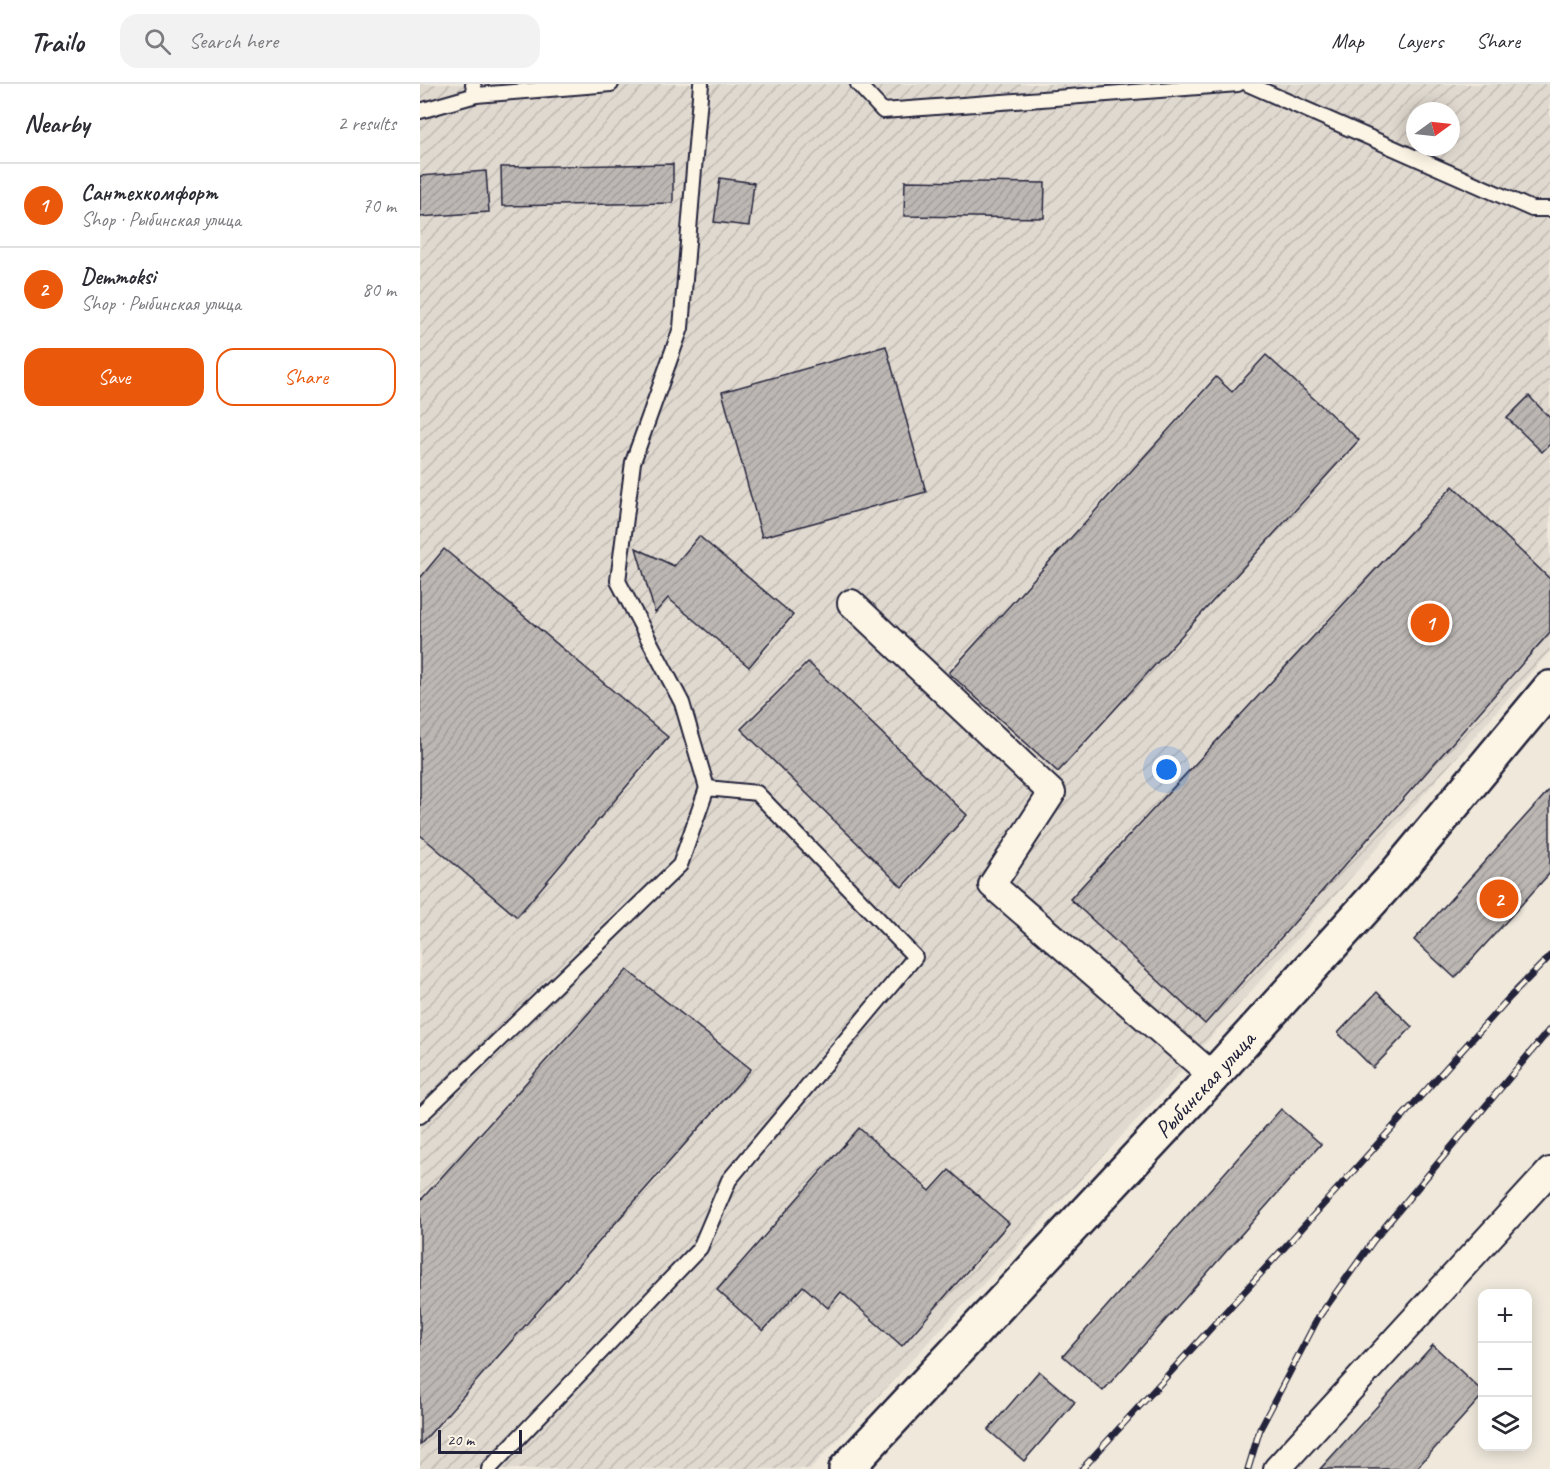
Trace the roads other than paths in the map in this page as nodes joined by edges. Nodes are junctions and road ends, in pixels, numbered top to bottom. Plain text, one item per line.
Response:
1 (611, 84) edge
2 (701, 84) edge
3 (858, 84) edge
4 (1238, 84) edge
5 (1248, 84) edge
6 (475, 89) edge
7 (420, 111) edge
8 (1550, 209) edge
9 (851, 603) dead end
10 (1550, 688) edge
11 (707, 788) junction
12 (1213, 1076) junction
13 (420, 1116) edge
14 (1550, 1172) edge
15 (489, 1469) edge
16 (846, 1469) edge
17 (1277, 1469) edge

1 - 6 lane
2 - 11 lane
3 - 4 lane
5 - 8 lane
6 - 7 lane
9 - 12 street
10 - 12 main road, Рыбинская улица
11 - 13 lane
11 - 15 lane
12 - 16 main road, Рыбинская улица
14 - 17 street

